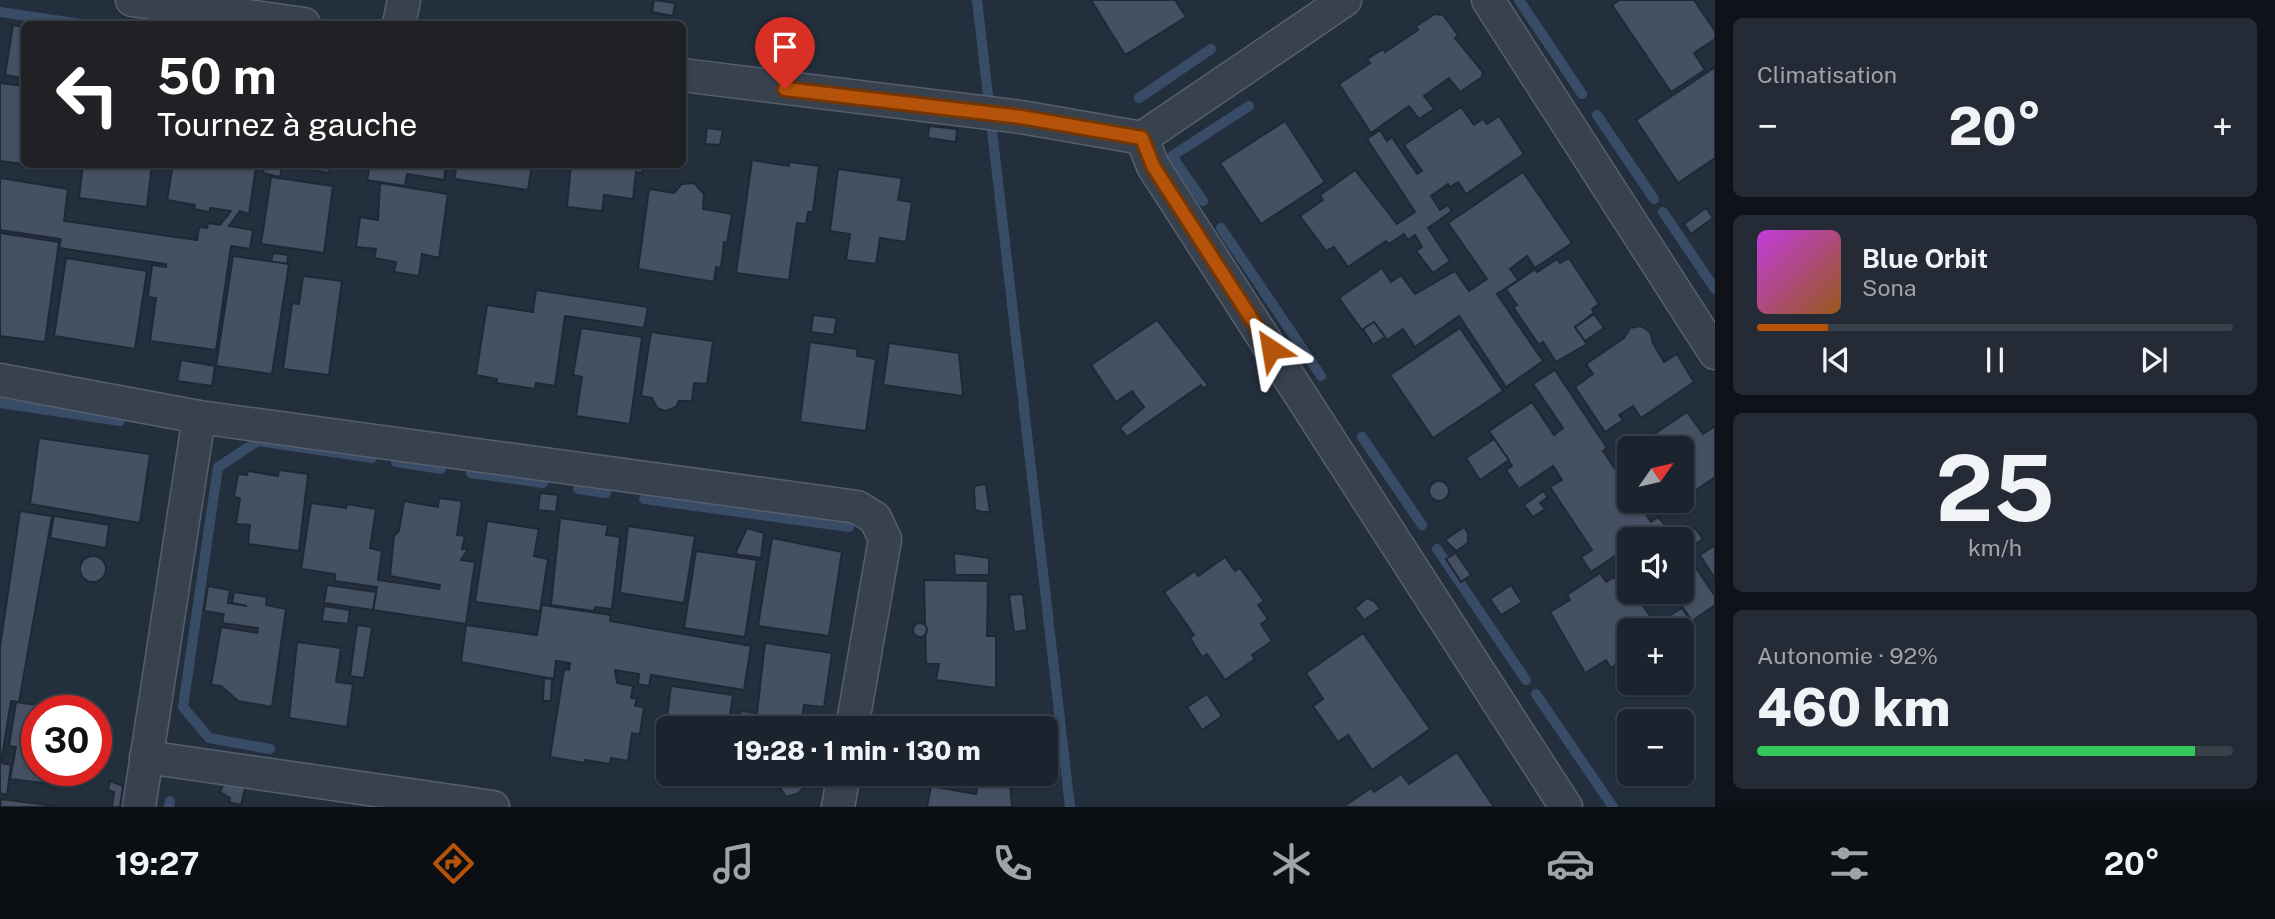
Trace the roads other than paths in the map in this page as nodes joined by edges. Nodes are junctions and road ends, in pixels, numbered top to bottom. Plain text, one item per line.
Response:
1 (132, 0) edge
2 (404, 0) edge
3 (1345, 0) edge
4 (1489, 0) edge
5 (282, 21) edge
6 (400, 21) edge
7 (686, 76) edge
8 (1142, 138) junction
9 (1715, 354) edge
10 (0, 380) edge
11 (199, 417) junction
12 (854, 716) edge
13 (146, 757) junction
14 (842, 786) edge
15 (139, 807) edge
16 (493, 807) edge
17 (838, 807) edge
18 (1566, 807) edge

1 - 5 street
2 - 6 street
3 - 8 street
4 - 9 street
7 - 8 street
8 - 18 street
10 - 11 street
11 - 12 street
11 - 13 street
13 - 15 street
13 - 16 street
14 - 17 street

